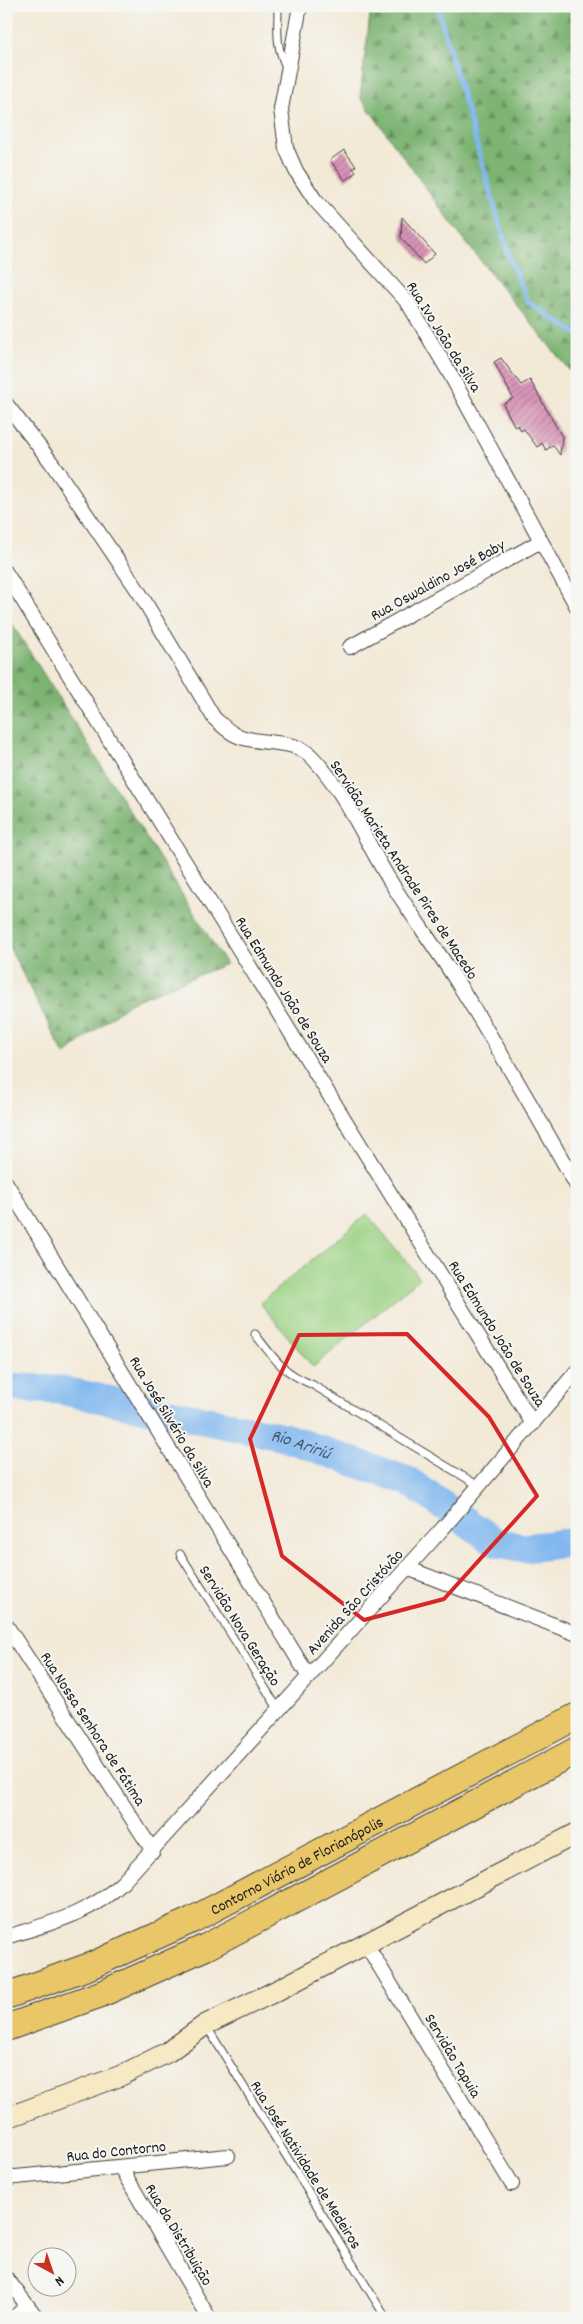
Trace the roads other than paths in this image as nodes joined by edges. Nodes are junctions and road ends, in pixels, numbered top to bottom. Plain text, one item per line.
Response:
1 (278, 6) edge
2 (300, 6) edge
3 (287, 69) junction
4 (6, 404) edge
5 (541, 542) junction
6 (6, 574) edge
7 (577, 607) edge
8 (350, 647) dead end
9 (6, 1183) edge
10 (577, 1186) edge
11 (255, 1334) dead end
12 (577, 1371) edge
13 (533, 1424) junction
14 (480, 1486) junction
15 (180, 1554) dead end
16 (407, 1568) junction
17 (6, 1625) edge
18 (577, 1634) edge
19 (309, 1678) junction
20 (279, 1711) junction
21 (577, 1716) edge
22 (577, 1750) edge
23 (577, 1767) edge
24 (496, 1794) junction
25 (577, 1833) edge
26 (153, 1851) junction
27 (6, 1937) edge
28 (366, 1944) junction
29 (6, 1996) edge
30 (205, 2025) junction
31 (6, 2028) edge
32 (6, 2118) edge
33 (228, 2156) dead end
34 (120, 2168) junction
35 (6, 2178) edge
36 (512, 2184) dead end
37 (6, 2278) edge
38 (28, 2306) junction
39 (13, 2318) edge
40 (37, 2318) edge
41 (209, 2318) edge
42 (386, 2318) edge

1 - 3 lane
2 - 3 street, Rua Ivo João da Silva
3 - 5 street, Rua Ivo João da Silva
4 - 10 street, Servidão Marieta Andrade Pires de Macedo
5 - 7 street, Rua Ivo João da Silva
5 - 8 street, Rua Oswaldino José Baby
6 - 13 street, Rua Edmundo João de Souza
9 - 19 street, Rua José Silvério da Silva
11 - 14 lane
12 - 13 street, Avenida São Cristóvão
13 - 14 street, Avenida São Cristóvão
14 - 16 street, Avenida São Cristóvão
15 - 20 lane, Servidão Nova Geração
16 - 18 street
16 - 19 street, Avenida São Cristóvão
17 - 26 street, Rua Nossa Senhora de Fátima
19 - 20 street, Avenida São Cristóvão
20 - 26 street, Avenida São Cristóvão
21 - 29 highway, Contorno Viário de Florianópolis
22 - 24 highway, Contorno Viário de Florianópolis
23 - 24 highway
24 - 31 highway, Contorno Viário de Florianópolis
25 - 28 main road
26 - 27 street, Avenida São Cristóvão
28 - 30 main road
28 - 36 street, Servidão Tapuia
30 - 32 main road
30 - 42 lane, Rua José Natividade de Medeiros
33 - 34 street, Rua do Contorno
34 - 35 street, Rua do Contorno
34 - 41 street, Rua da Distribuição
37 - 38 street
38 - 39 street
38 - 40 street

